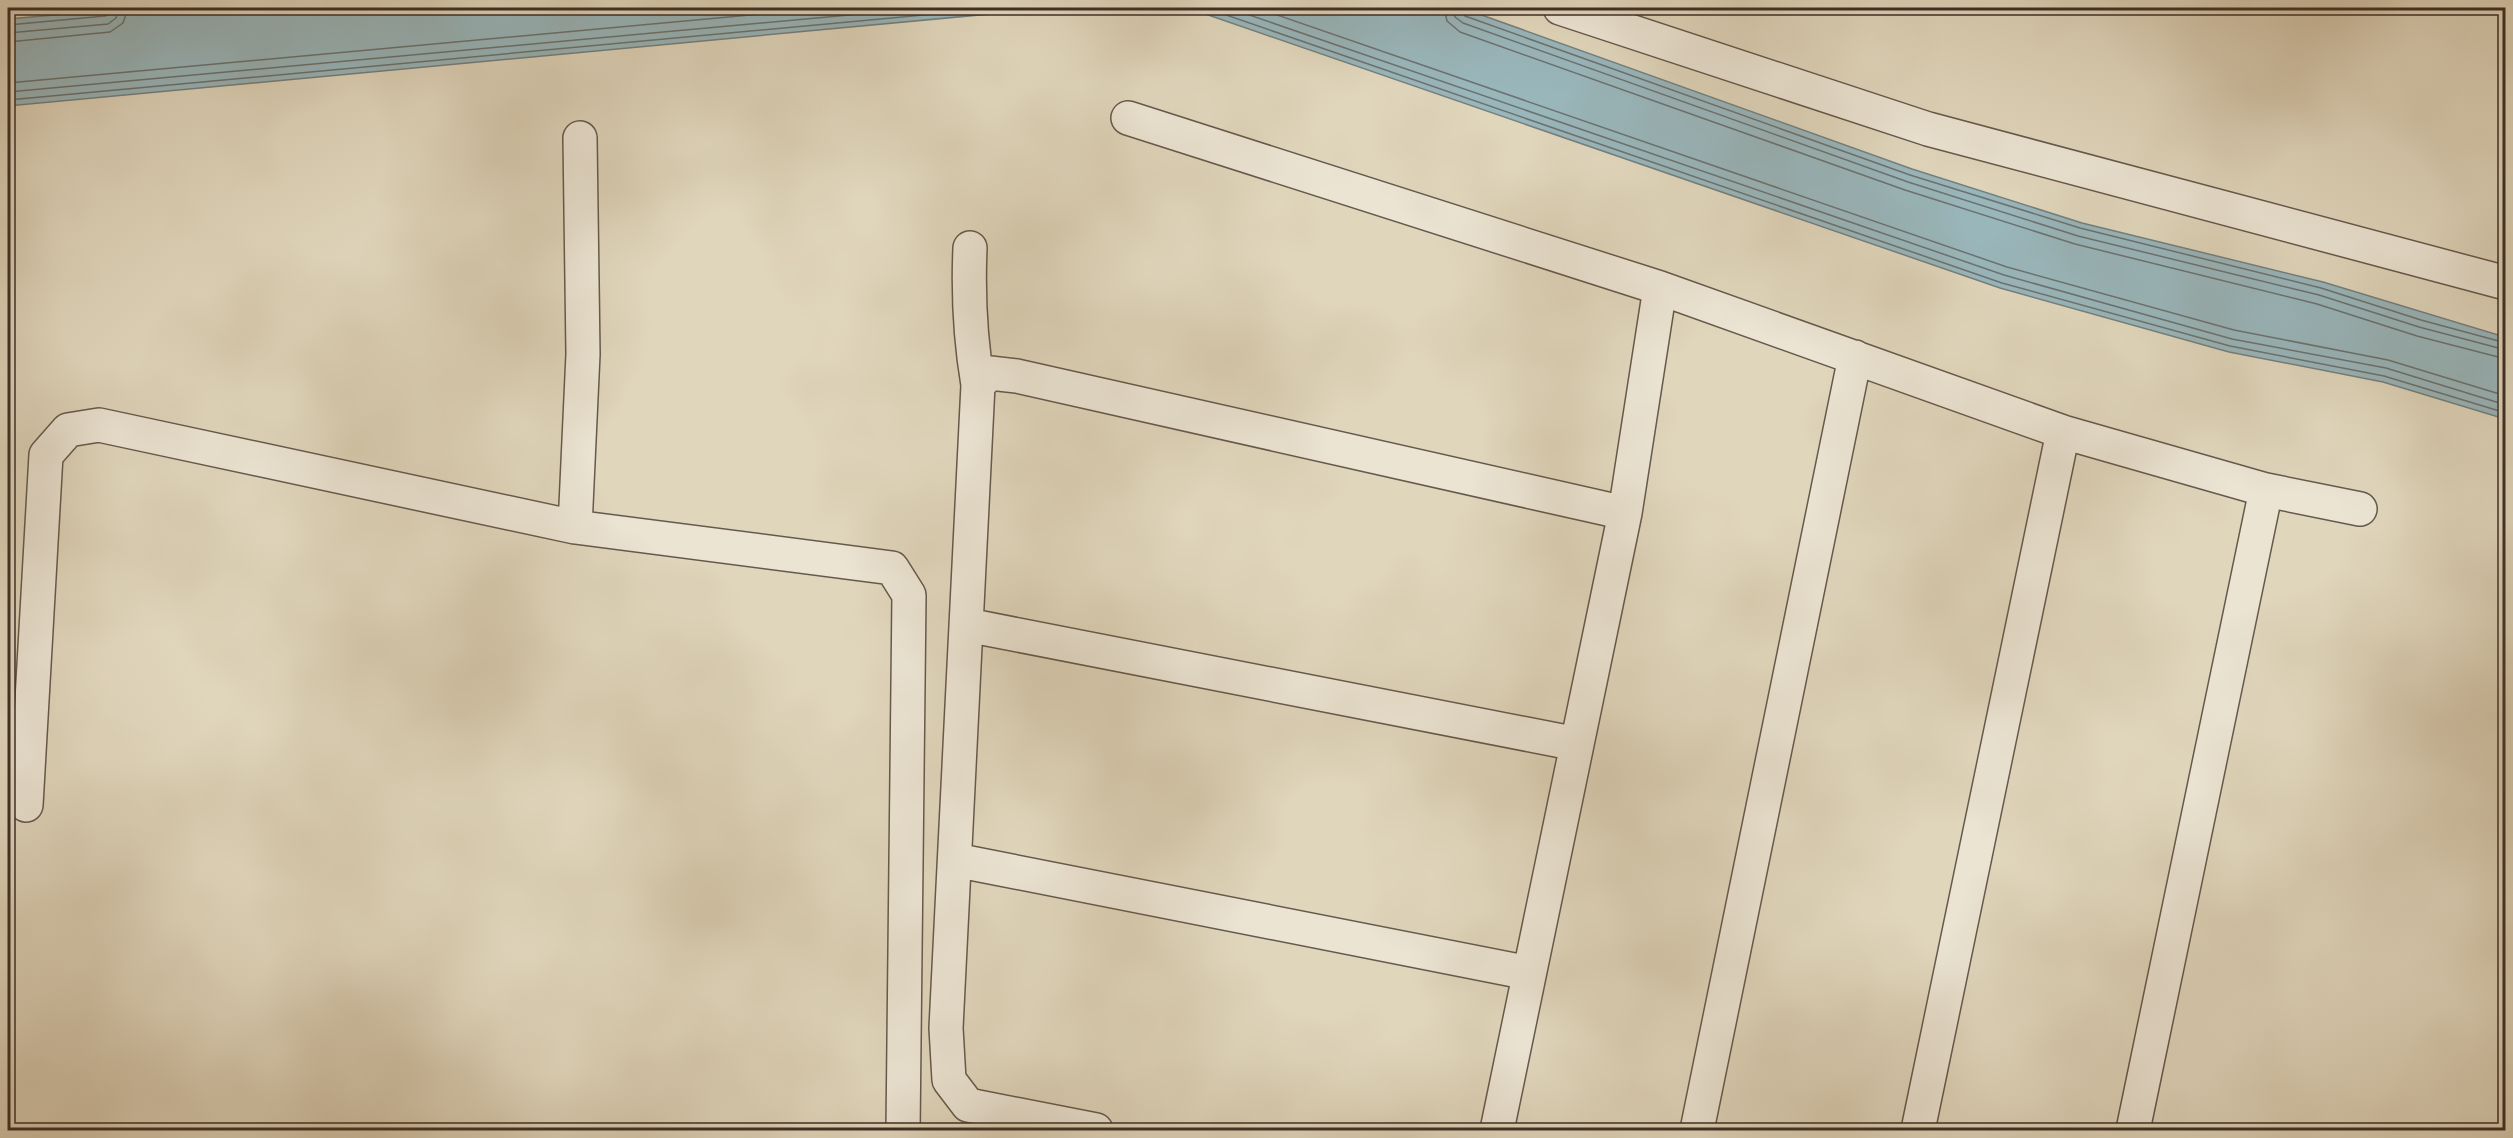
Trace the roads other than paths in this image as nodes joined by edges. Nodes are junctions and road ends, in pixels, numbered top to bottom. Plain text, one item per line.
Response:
1 (1560, 8) edge
2 (1128, 118) dead end
3 (580, 138) dead end
4 (970, 248) dead end
5 (2505, 283) edge
6 (1660, 288) junction
7 (1855, 357) junction
8 (978, 385) junction
9 (2063, 432) junction
10 (2266, 490) junction
11 (2360, 509) dead end
12 (1624, 513) junction
13 (575, 527) junction
14 (967, 625) junction
15 (1577, 744) junction
16 (26, 806) dead end
17 (955, 860) junction
18 (1529, 973) junction
19 (903, 1131) edge
20 (1096, 1131) edge
21 (1497, 1131) edge
22 (1697, 1131) edge
23 (1918, 1131) edge
24 (2133, 1131) edge

1 - 5 street
2 - 6 street
3 - 13 street
4 - 8 street
6 - 7 street
6 - 12 street
7 - 9 street
7 - 22 street
8 - 12 street
8 - 14 street
9 - 10 street
9 - 23 street
10 - 11 street
10 - 24 street
12 - 15 street
13 - 16 street
13 - 19 street
14 - 15 street
14 - 17 street
15 - 18 street
17 - 18 street
17 - 20 street
18 - 21 street

